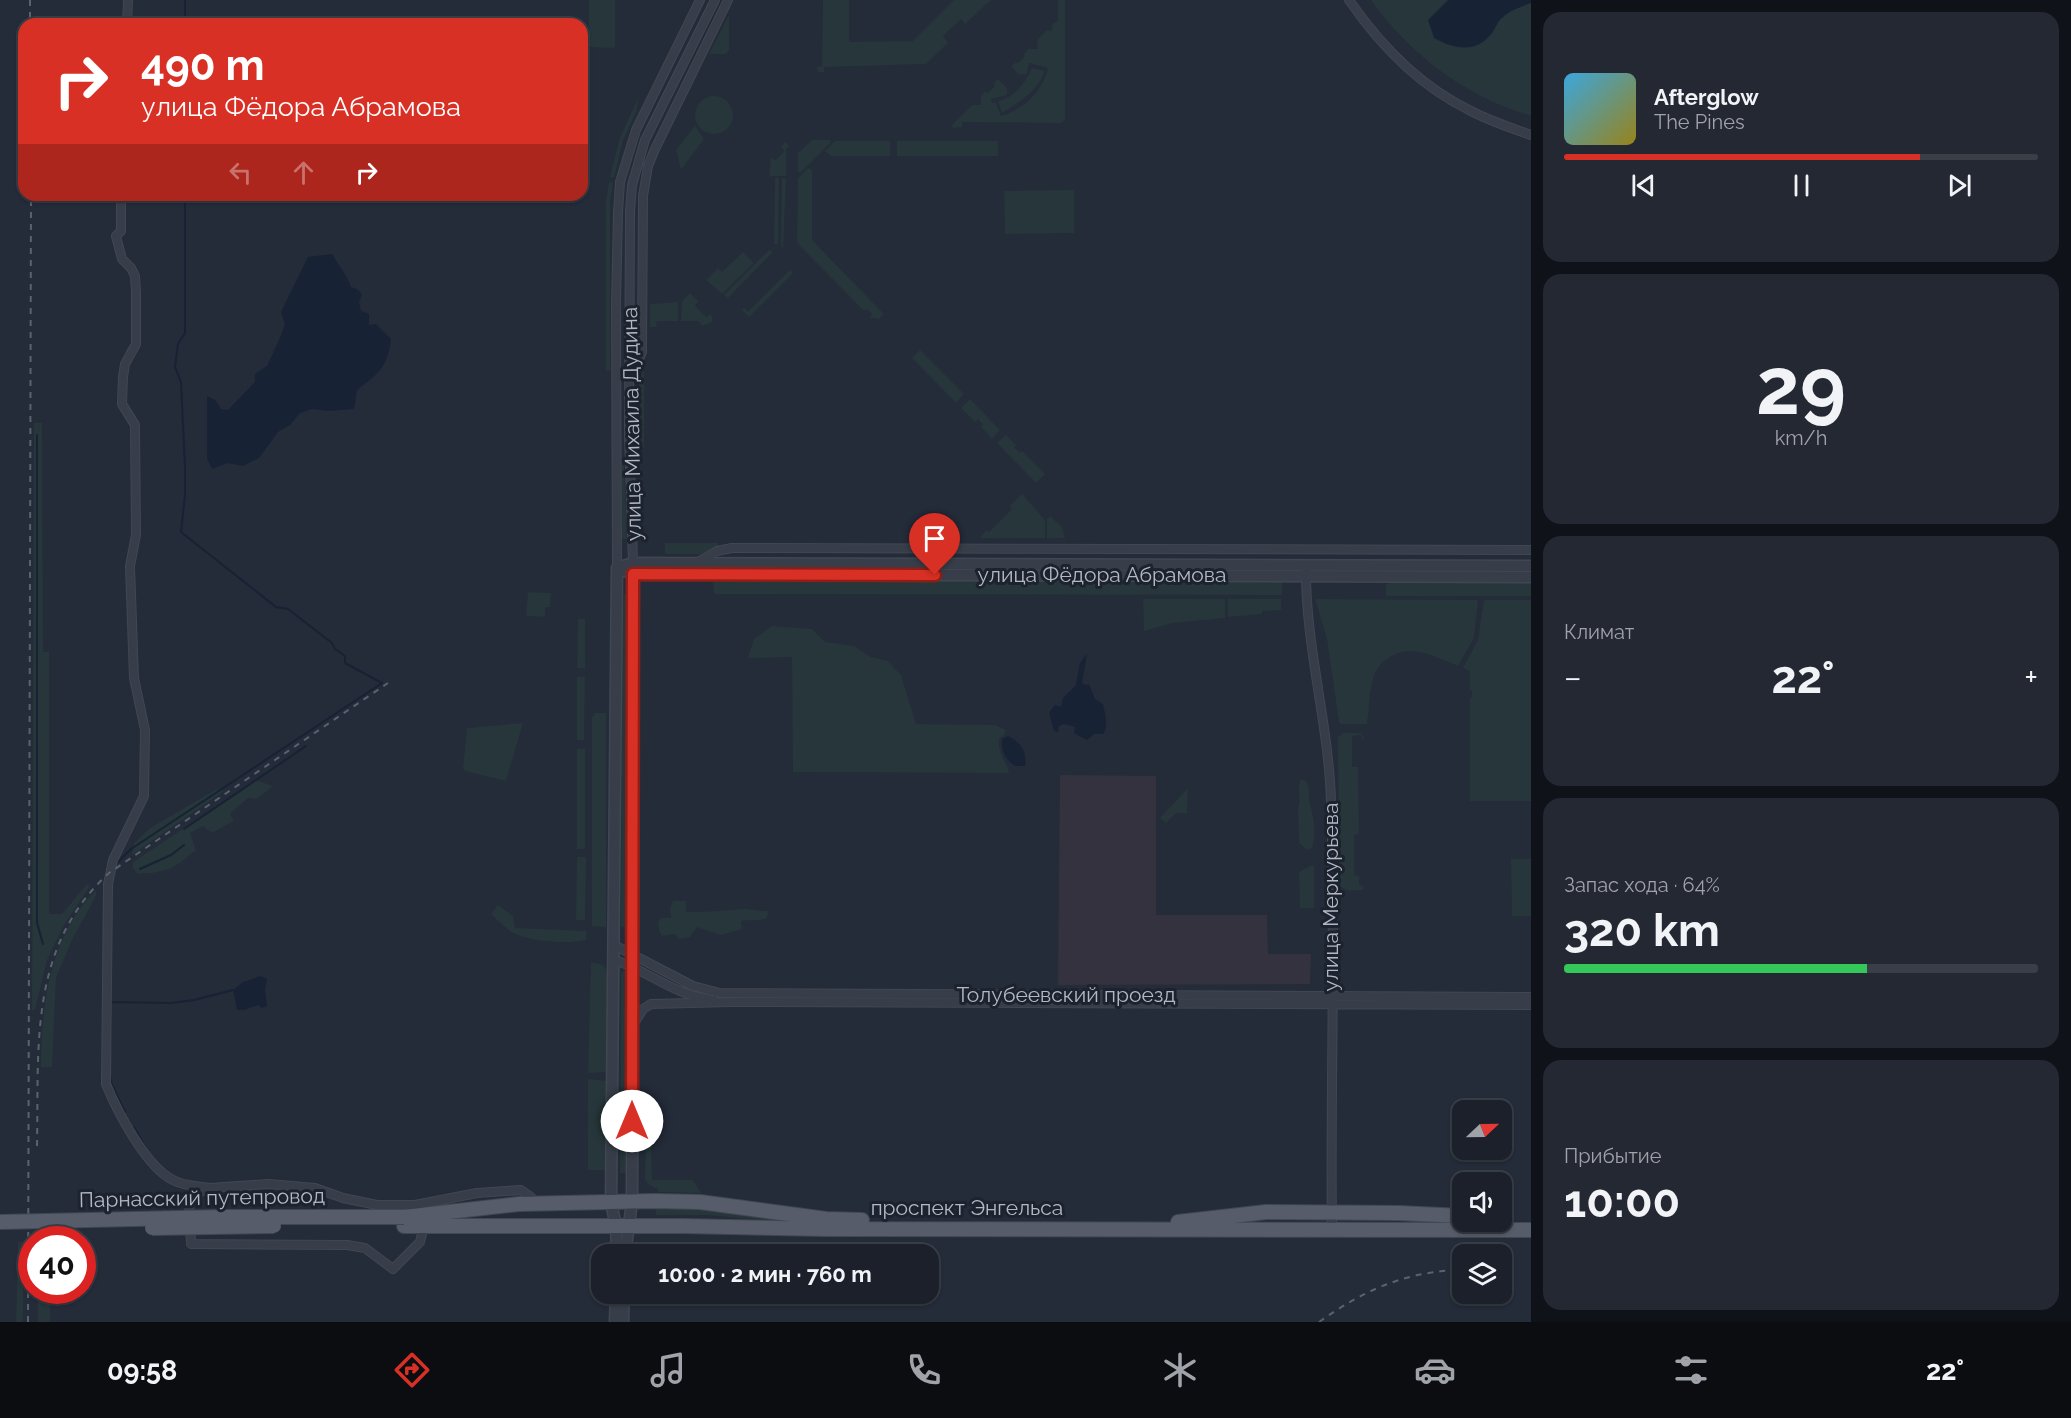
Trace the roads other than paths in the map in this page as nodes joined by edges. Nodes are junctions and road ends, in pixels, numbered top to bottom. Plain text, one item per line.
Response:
1 (128, 0) edge
2 (700, 0) edge
3 (715, 0) edge
4 (728, 0) edge
5 (1349, 0) edge
6 (127, 18) edge
7 (1531, 135) edge
8 (121, 201) edge
9 (616, 304) junction
10 (630, 304) junction
11 (630, 381) junction
12 (1531, 550) edge
13 (694, 564) junction
14 (1531, 566) edge
15 (617, 568) junction
16 (633, 568) junction
17 (1306, 571) junction
18 (1531, 577) edge
19 (612, 944) junction
20 (612, 958) junction
21 (632, 959) junction
22 (1531, 997) edge
23 (1331, 1000) junction
24 (730, 1002) junction
25 (1531, 1005) edge
26 (632, 1028) junction
27 (210, 1188) junction
28 (632, 1202) junction
29 (535, 1203) junction
30 (611, 1203) junction
31 (1332, 1212) junction
32 (1452, 1216) edge
33 (404, 1221) junction
34 (1512, 1221) edge
35 (0, 1222) edge
36 (1531, 1222) edge
37 (424, 1226) junction
38 (622, 1226) junction
39 (1332, 1230) junction
40 (1531, 1230) edge
41 (0, 1231) edge
42 (619, 1244) edge
43 (624, 1244) edge
44 (616, 1304) edge
45 (624, 1304) edge
46 (615, 1322) edge
47 (623, 1322) edge

1 - 6 street
2 - 9 street, улица Михаила Дудина
3 - 10 street, улица Михаила Дудина
4 - 11 street
5 - 7 street
8 - 27 street
9 - 10 street
9 - 15 street, улица Михаила Дудина
10 - 11 street, улица Михаила Дудина
11 - 16 street, улица Михаила Дудина
12 - 13 street
13 - 16 street, улица Фёдора Абрамова
13 - 17 street, улица Фёдора Абрамова
14 - 17 street, улица Фёдора Абрамова
15 - 16 street, улица Фёдора Абрамова
15 - 19 street, улица Михаила Дудина
16 - 17 street, улица Фёдора Абрамова
16 - 21 street, улица Михаила Дудина
17 - 18 street, улица Фёдора Абрамова
17 - 23 street, улица Меркурьева
19 - 20 street, улица Михаила Дудина
19 - 21 street, Толубеевский проезд
20 - 21 street, Толубеевский проезд
20 - 30 street, улица Михаила Дудина
21 - 23 street, Толубеевский проезд
21 - 24 street, Толубеевский проезд
21 - 26 street, улица Михаила Дудина
22 - 23 street, Толубеевский проезд
23 - 24 street, Толубеевский проезд
23 - 25 street, Толубеевский проезд
23 - 31 street, улица Меркурьева
24 - 26 street, Толубеевский проезд
26 - 28 street, улица Михаила Дудина
27 - 29 street
27 - 37 street
28 - 30 main road, проспект Энгельса
28 - 31 main road, проспект Энгельса
28 - 38 street, улица Михаила Дудина
29 - 30 main road, проспект Энгельса
29 - 33 main road, проспект Энгельса
30 - 38 street, улица Михаила Дудина
31 - 32 main road, проспект Энгельса
31 - 39 street, улица Меркурьева
33 - 35 main road, Парнасский путепровод, bridge
33 - 37 main road, проспект Энгельса
33 - 41 main road, Парнасский путепровод, bridge
34 - 36 main road
37 - 38 main road, проспект Энгельса
38 - 39 main road, проспект Энгельса
38 - 42 street
38 - 43 street
39 - 40 main road, проспект Энгельса
44 - 46 street
45 - 47 street

